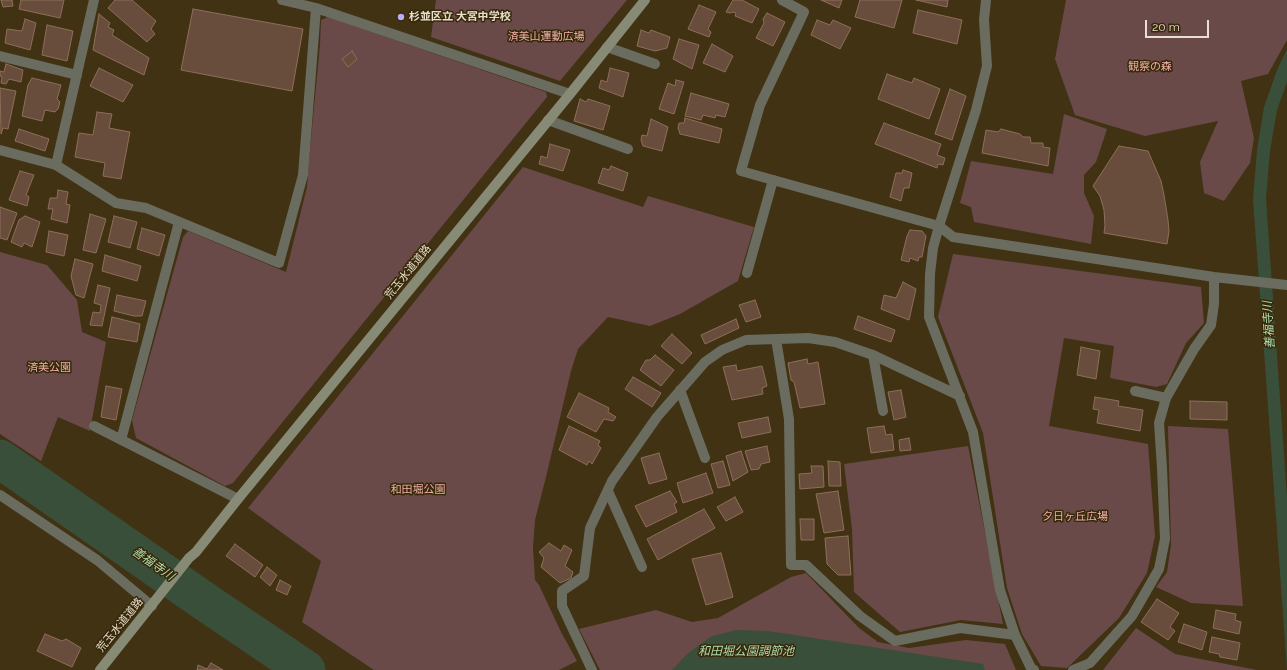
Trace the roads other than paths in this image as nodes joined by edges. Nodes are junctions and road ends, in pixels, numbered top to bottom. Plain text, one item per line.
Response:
1 (94, 0) edge
2 (282, 0) edge
3 (643, 0) edge
4 (782, 0) edge
5 (986, 0) edge
6 (316, 8) junction
7 (606, 48) junction
8 (0, 56) edge
9 (655, 64) dead end
10 (77, 75) junction
11 (570, 94) junction
12 (548, 120) junction
13 (628, 149) dead end
14 (0, 150) edge
15 (56, 165) junction
16 (774, 180) junction
17 (179, 222) junction
18 (939, 226) junction
19 (747, 273) dead end
20 (1214, 277) junction
21 (1287, 285) edge
22 (776, 339) junction
23 (874, 355) junction
24 (680, 390) junction
25 (1136, 391) dead end
26 (960, 396) junction
27 (1166, 398) junction
28 (883, 411) dead end
29 (94, 426) dead end
30 (121, 440) junction
31 (705, 458) dead end
32 (608, 491) junction
33 (0, 494) edge
34 (238, 499) junction
35 (642, 567) dead end
36 (152, 606) junction
37 (1015, 635) junction
38 (100, 670) edge
39 (592, 670) edge
40 (1034, 670) edge
41 (1073, 670) edge

1 - 10 street
2 - 6 street
3 - 7 main road, 荒玉水道道路
4 - 16 street
5 - 18 street
6 - 11 street
6 - 17 street
7 - 9 street
7 - 11 main road, 荒玉水道道路
8 - 10 street
10 - 15 street
11 - 12 main road, 荒玉水道道路
12 - 13 street
12 - 34 main road, 荒玉水道道路
14 - 15 street
15 - 17 street
16 - 18 street
16 - 19 street
17 - 30 street
18 - 20 street
18 - 26 street
20 - 21 street
20 - 27 street
22 - 23 street
22 - 24 street
22 - 37 street
23 - 26 street
23 - 28 street
24 - 31 street
24 - 32 street
25 - 27 street
26 - 37 street
27 - 41 street
29 - 30 street
30 - 34 street
32 - 35 street
32 - 39 street
33 - 36 street
34 - 36 main road, 荒玉水道道路
36 - 38 main road, 荒玉水道道路
37 - 40 street

